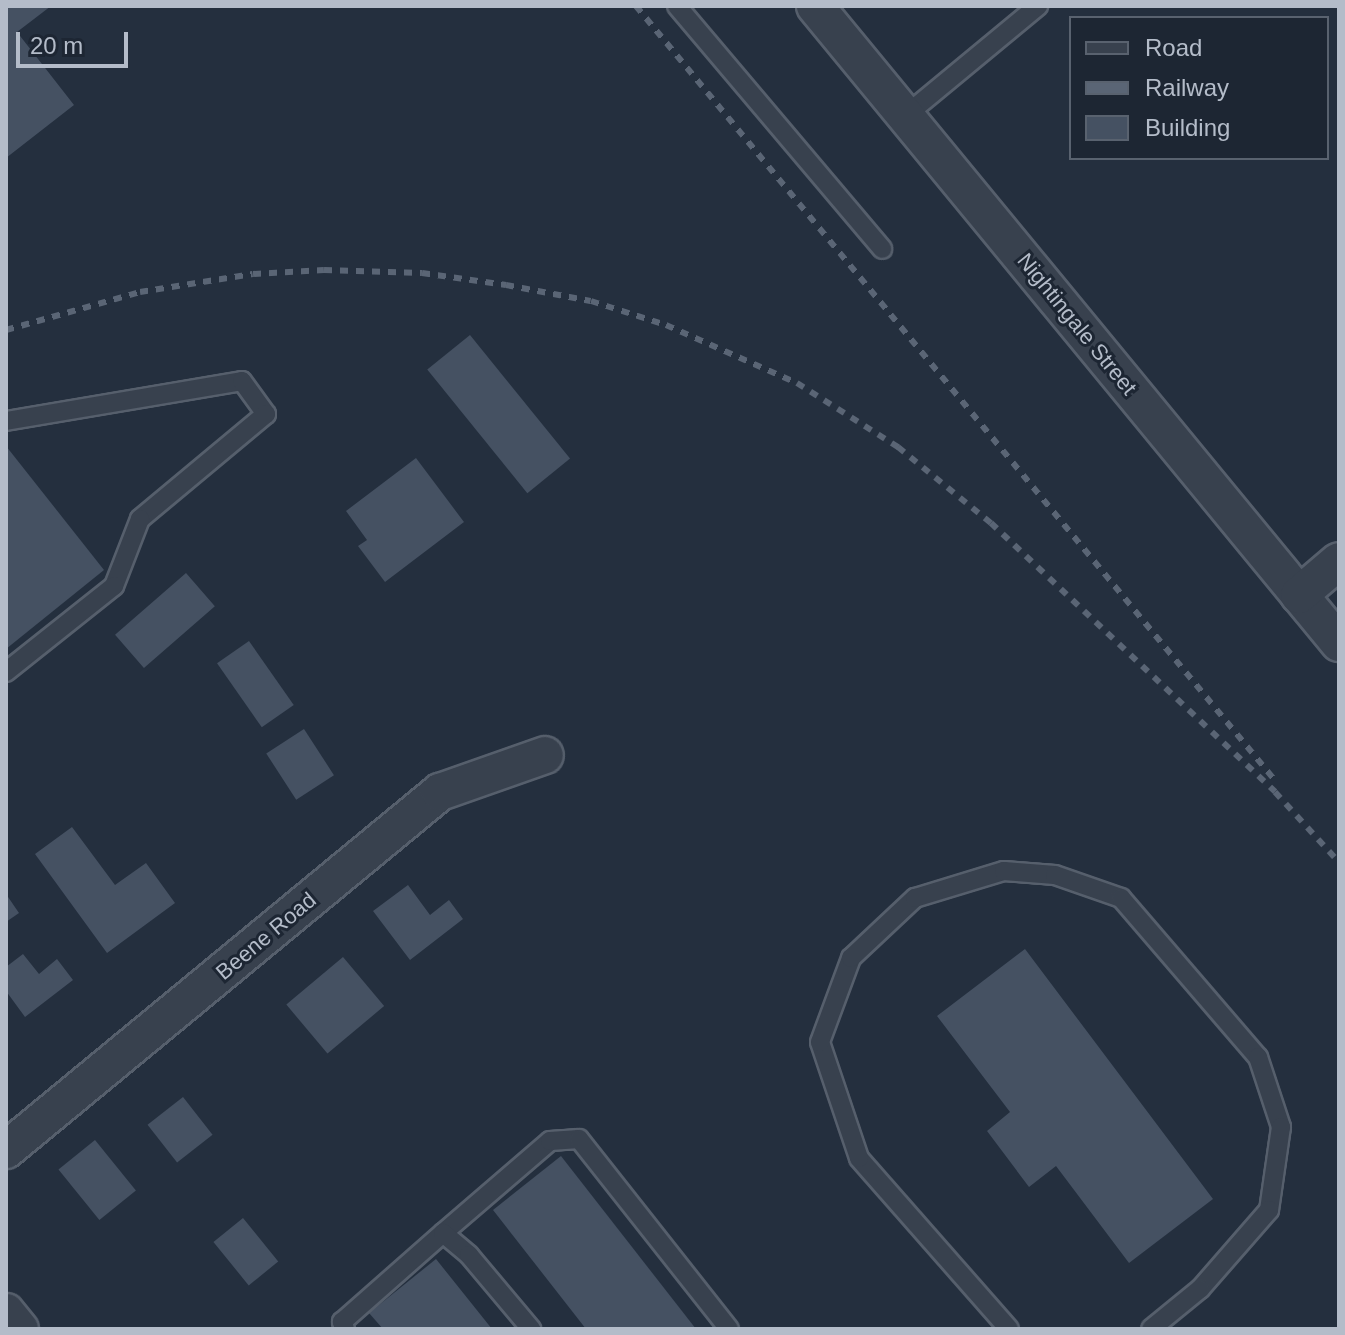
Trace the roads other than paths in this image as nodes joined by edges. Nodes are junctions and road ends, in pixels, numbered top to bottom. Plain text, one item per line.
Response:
1 (677, 6) edge
2 (815, 6) edge
3 (1038, 6) edge
4 (905, 116) junction
5 (882, 249) dead end
6 (6, 421) edge
7 (1339, 561) edge
8 (1299, 595) junction
9 (1339, 643) edge
10 (6, 672) edge
11 (545, 755) dead end
12 (6, 1150) edge
13 (443, 1233) junction
14 (6, 1312) edge
15 (20, 1329) edge
16 (345, 1329) edge
17 (531, 1329) edge
18 (729, 1329) edge
19 (1009, 1329) edge
20 (1151, 1329) edge

1 - 5 lane
2 - 4 street, Nightingale Street
3 - 4 lane
4 - 8 street, Nightingale Street
6 - 10 lane
7 - 8 street
8 - 9 street, Nightingale Street
11 - 12 street, Beene Road
13 - 16 lane
13 - 17 lane
13 - 18 lane
14 - 15 street
19 - 20 lane

